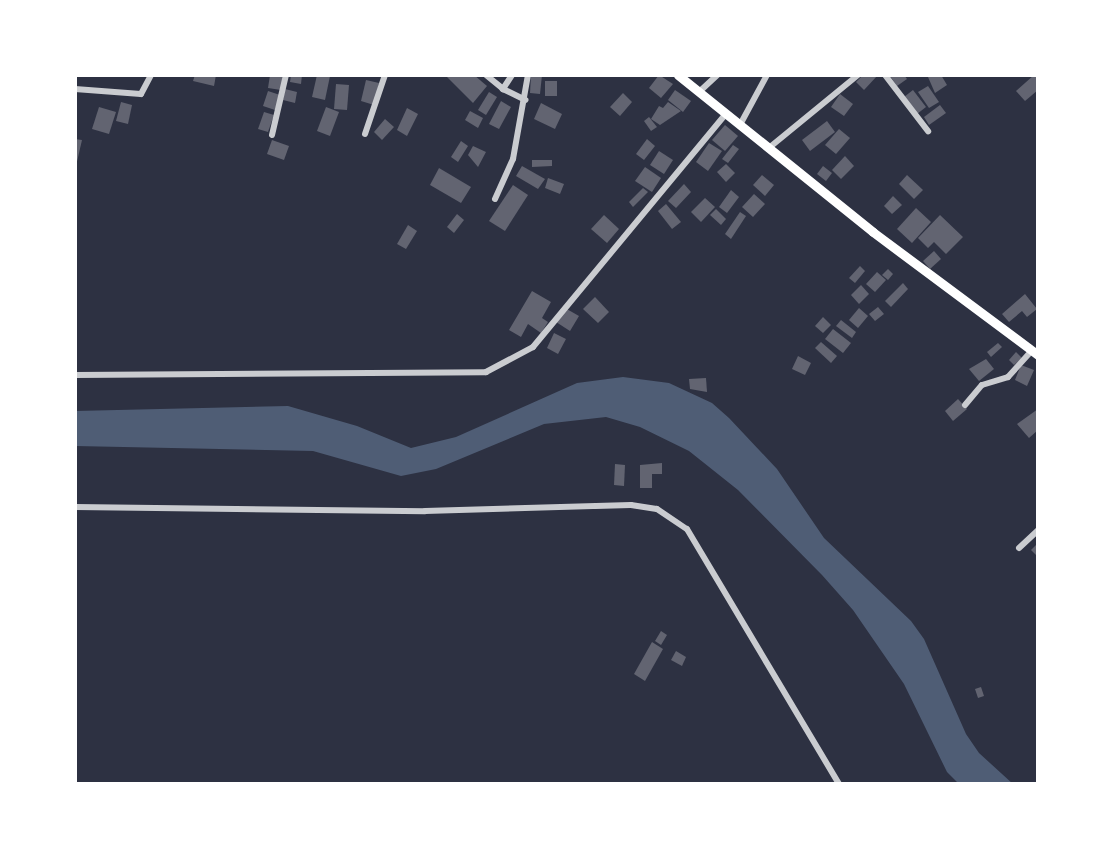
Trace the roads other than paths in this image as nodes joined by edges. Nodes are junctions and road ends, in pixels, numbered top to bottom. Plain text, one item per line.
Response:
1 (150, 75) edge
2 (286, 75) edge
3 (486, 75) edge
4 (512, 75) edge
5 (528, 75) edge
6 (678, 75) edge
7 (717, 75) edge
8 (767, 75) edge
9 (858, 75) edge
10 (885, 75) edge
11 (382, 76) edge
12 (75, 89) edge
13 (503, 89) junction
14 (699, 92) junction
15 (526, 100) junction
16 (726, 114) junction
17 (741, 123) junction
18 (928, 131) dead end
19 (365, 134) dead end
20 (272, 135) dead end
21 (771, 147) junction
22 (495, 199) dead end
23 (1035, 353) edge
24 (75, 375) edge
25 (965, 405) dead end
26 (75, 507) edge
27 (1038, 530) edge
28 (1019, 548) dead end
29 (839, 784) edge

1 - 12 street
2 - 20 street
3 - 13 street
4 - 13 street
5 - 15 street
6 - 14 main road
7 - 14 street
8 - 17 street
9 - 21 street
10 - 18 street
11 - 19 street
13 - 15 street
14 - 16 main road
15 - 22 street
16 - 17 main road
16 - 24 street
17 - 21 main road
21 - 23 main road
23 - 25 street
26 - 29 street
27 - 28 street

